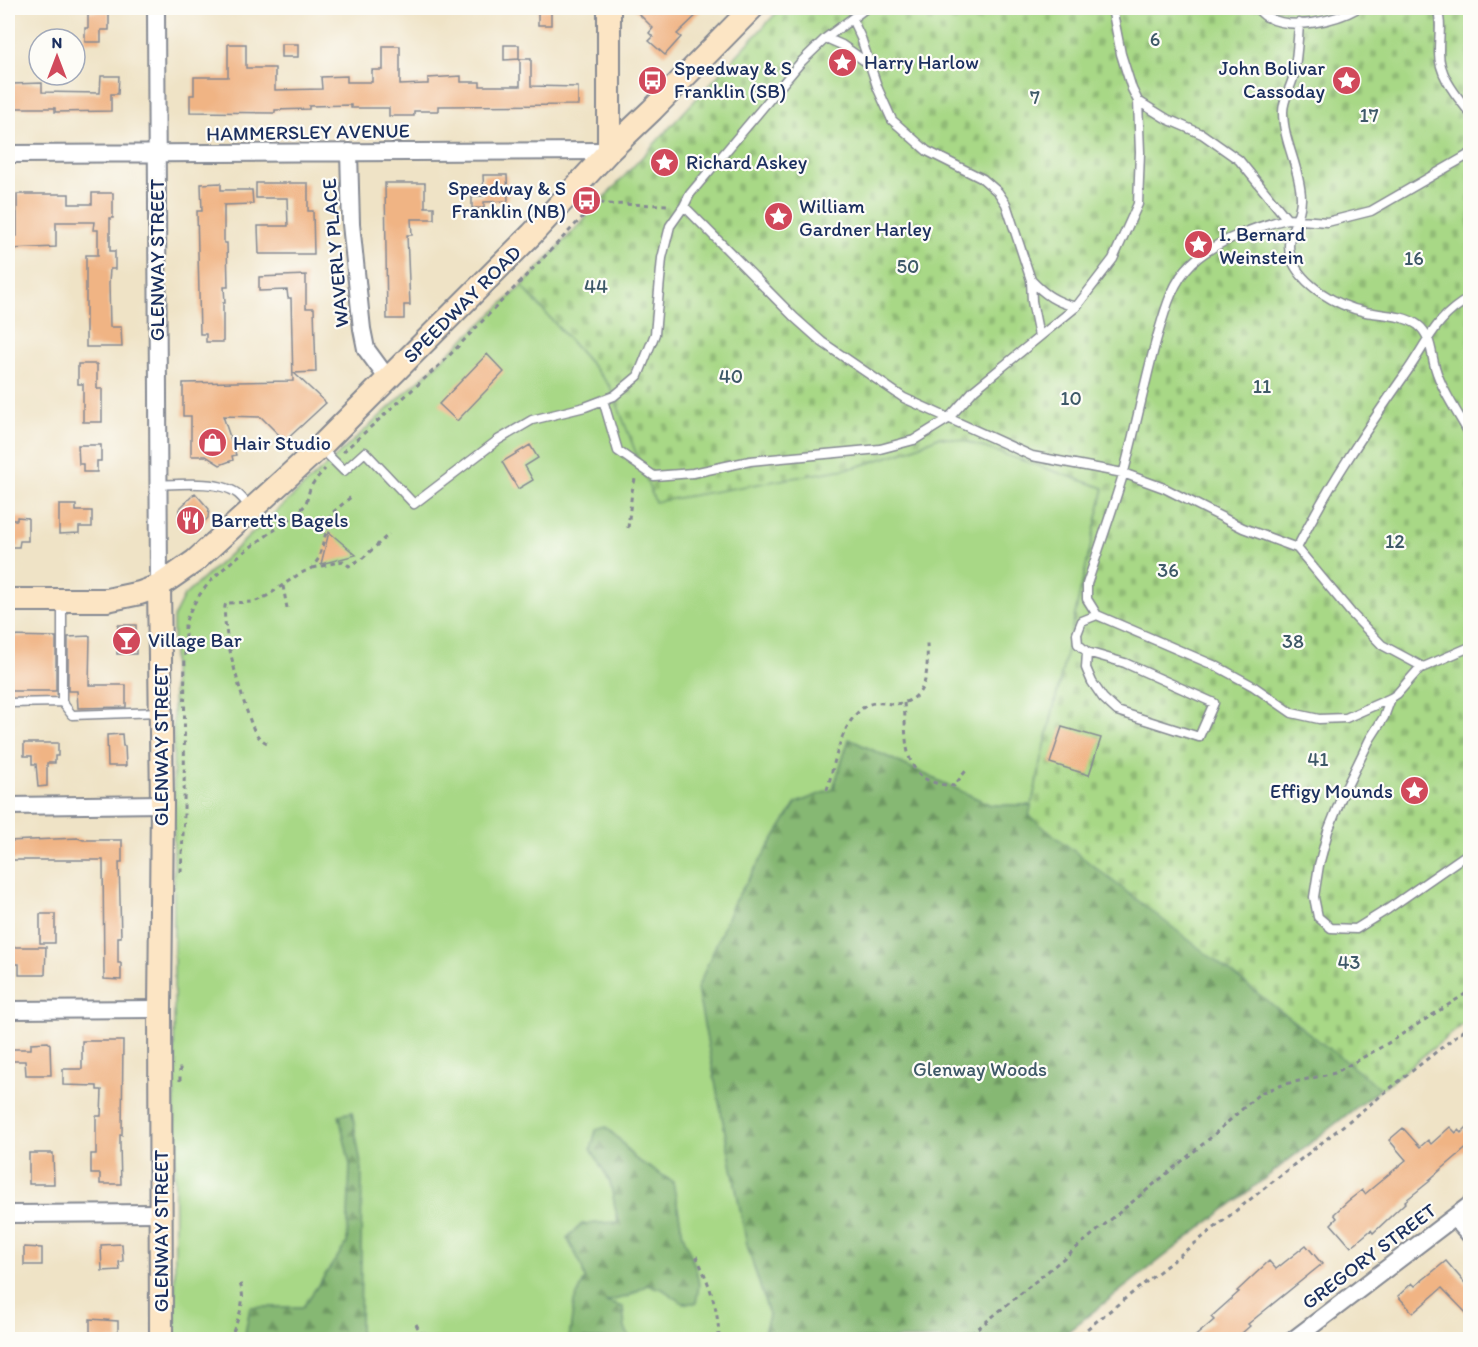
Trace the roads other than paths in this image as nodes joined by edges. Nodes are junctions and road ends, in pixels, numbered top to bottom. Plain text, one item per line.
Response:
1 (156, 8) edge
2 (609, 8) edge
3 (752, 8) edge
4 (867, 8) edge
5 (1112, 8) edge
6 (1256, 8) edge
7 (1358, 8) edge
8 (1437, 8) edge
9 (852, 19) junction
10 (1299, 23) junction
11 (826, 38) junction
12 (870, 64) junction
13 (1138, 101) junction
14 (1470, 113) edge
15 (609, 151) junction
16 (349, 152) junction
17 (8, 154) edge
18 (1470, 154) edge
19 (156, 155) junction
20 (684, 206) junction
21 (1287, 219) junction
22 (1297, 219) junction
23 (1031, 280) junction
24 (1470, 298) edge
25 (1076, 307) junction
26 (1039, 336) junction
27 (1429, 339) junction
28 (388, 379) junction
29 (603, 400) junction
30 (948, 418) junction
31 (1470, 435) edge
32 (327, 454) junction
33 (1123, 473) junction
34 (158, 485) junction
35 (253, 510) junction
36 (1297, 548) junction
37 (159, 586) junction
38 (8, 600) edge
39 (62, 600) junction
40 (1096, 615) junction
41 (1470, 647) edge
42 (1087, 652) junction
43 (1423, 667) junction
44 (1391, 699) junction
45 (62, 702) junction
46 (8, 703) edge
47 (161, 712) junction
48 (162, 804) junction
49 (8, 806) edge
50 (1470, 852) edge
51 (160, 1009) junction
52 (8, 1010) edge
53 (1470, 1205) edge
54 (160, 1213) junction
55 (8, 1214) edge
56 (1455, 1218) junction
57 (1470, 1235) edge
58 (161, 1340) edge
59 (1293, 1340) edge

1 - 19 street, GLENWAY STREET
2 - 15 main road
3 - 15 main road, SPEEDWAY ROAD
4 - 9 lane
5 - 13 lane
6 - 10 lane
7 - 10 lane
8 - 14 lane
9 - 11 lane
9 - 12 lane
10 - 22 lane
11 - 12 lane
11 - 20 lane
12 - 23 lane
13 - 21 lane
13 - 25 lane
15 - 16 street, HAMMERSLEY AVENUE
15 - 28 main road, SPEEDWAY ROAD
16 - 19 street, HAMMERSLEY AVENUE
16 - 28 street, WAVERLY PLACE
17 - 19 street, HAMMERSLEY AVENUE
18 - 22 lane
19 - 34 street, GLENWAY STREET
20 - 29 lane
20 - 30 lane
21 - 22 lane
21 - 33 lane
22 - 27 lane
23 - 25 lane
23 - 26 lane
24 - 27 lane
25 - 26 lane
26 - 30 lane
27 - 31 lane
27 - 36 lane
28 - 32 main road, SPEEDWAY ROAD
29 - 30 lane
29 - 32 lane
30 - 33 lane
32 - 35 main road, SPEEDWAY ROAD
33 - 36 lane
33 - 40 lane
34 - 35 lane
34 - 37 street, GLENWAY STREET
35 - 37 main road, SPEEDWAY ROAD
36 - 43 lane
37 - 39 main road, SPEEDWAY ROAD
37 - 47 main road, GLENWAY STREET
38 - 39 main road, SPEEDWAY ROAD
39 - 45 lane
40 - 42 lane
40 - 44 lane
41 - 43 lane
42 - 42 lane
43 - 44 lane
44 - 50 lane
45 - 46 lane
45 - 47 lane
47 - 48 main road, GLENWAY STREET
48 - 49 street
48 - 51 main road, GLENWAY STREET
51 - 52 street
51 - 54 main road, GLENWAY STREET
53 - 56 street, GREGORY STREET
54 - 55 street
54 - 58 main road, GLENWAY STREET
56 - 57 street
56 - 59 street, GREGORY STREET

